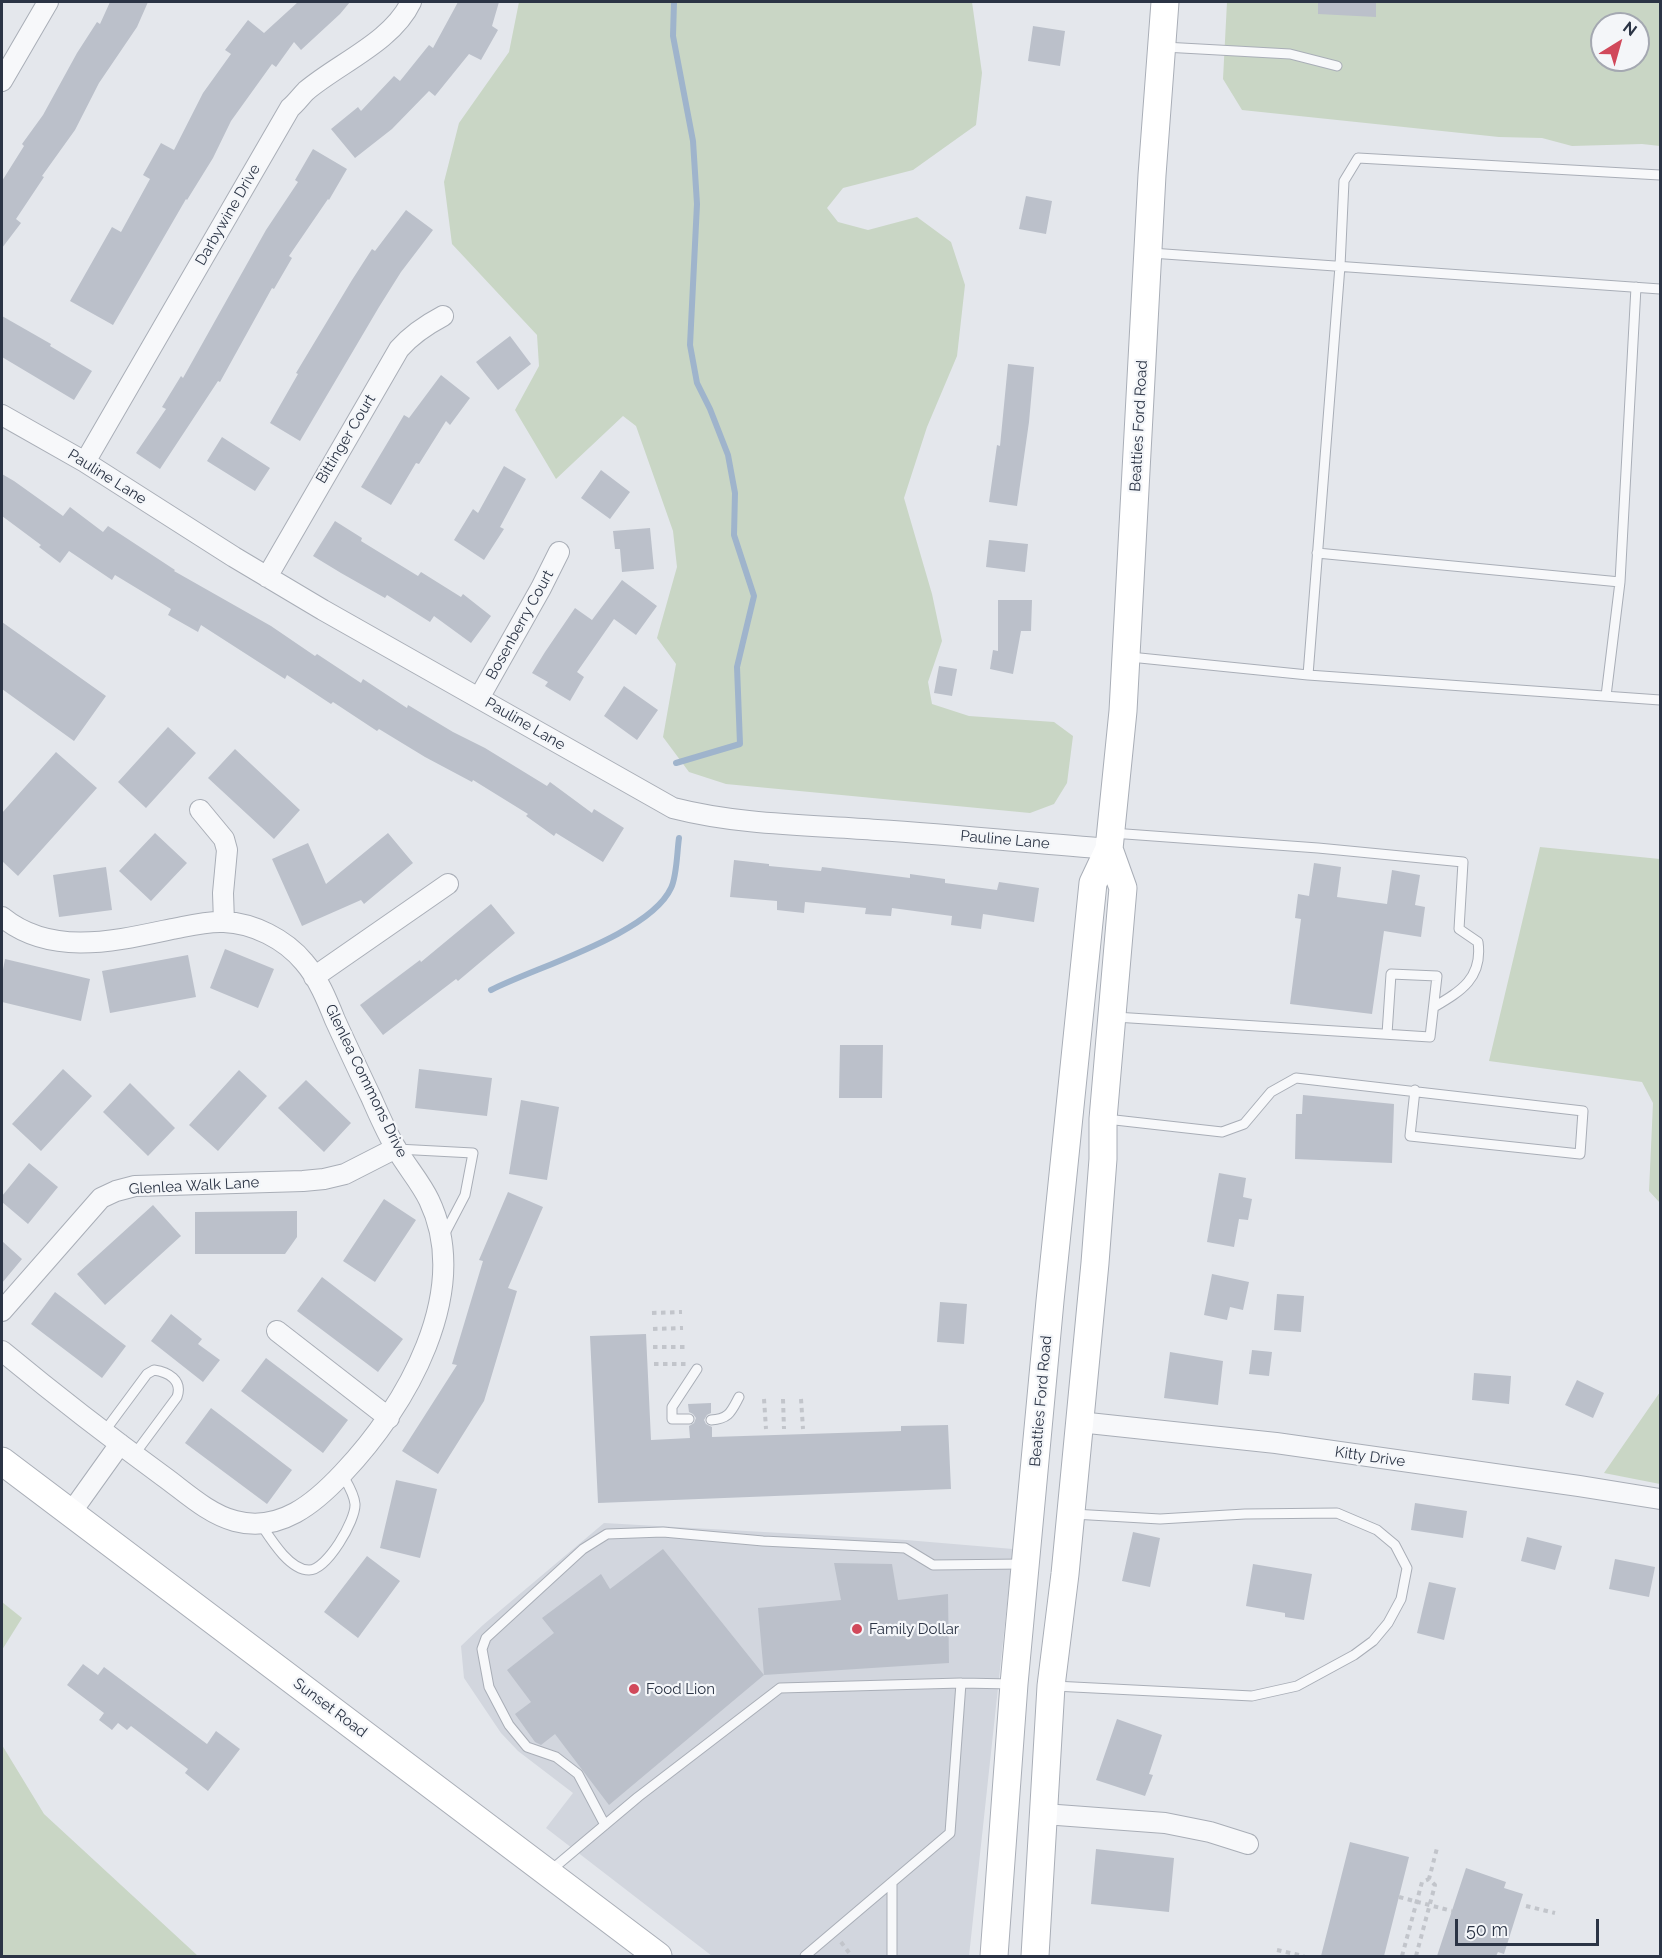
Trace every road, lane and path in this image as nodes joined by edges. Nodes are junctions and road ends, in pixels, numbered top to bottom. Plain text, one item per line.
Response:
1 (48, 2) edge
2 (411, 2) edge
3 (1165, 2) edge
4 (1162, 47) junction
5 (1337, 66) dead end
6 (2, 81) edge
7 (1660, 175) edge
8 (1148, 253) junction
9 (1340, 266) junction
10 (1636, 287) junction
11 (1660, 289) edge
12 (443, 316) dead end
13 (2, 415) edge
14 (85, 462) junction
15 (559, 552) dead end
16 (1317, 553) junction
17 (267, 577) junction
18 (1620, 582) junction
19 (1127, 657) junction
20 (1308, 675) junction
21 (1606, 696) junction
22 (479, 698) junction
23 (1660, 700) edge
24 (200, 810) dead end
25 (1110, 841) junction
26 (448, 884) dead end
27 (2, 916) edge
28 (224, 922) junction
29 (314, 977) junction
30 (1434, 1007) junction
31 (1113, 1017) junction
32 (1387, 1034) junction
33 (1415, 1090) junction
34 (1103, 1119) junction
35 (396, 1148) junction
36 (442, 1239) junction
37 (2, 1311) edge
38 (682, 1312) dead end
39 (652, 1313) dead end
40 (683, 1328) dead end
41 (653, 1329) dead end
42 (277, 1331) dead end
43 (653, 1347) dead end
44 (686, 1347) dead end
45 (2, 1351) edge
46 (654, 1364) dead end
47 (695, 1366) joint
48 (739, 1397) dead end
49 (783, 1399) dead end
50 (801, 1399) dead end
51 (764, 1400) dead end
52 (389, 1418) junction
53 (689, 1419) dead end
54 (711, 1420) dead end
55 (1079, 1422) junction
56 (766, 1429) dead end
57 (784, 1429) dead end
58 (803, 1429) dead end
59 (104, 1432) junction
60 (127, 1450) junction
61 (2, 1461) edge
62 (342, 1474) junction
63 (1660, 1499) edge
64 (70, 1514) junction
65 (1071, 1514) junction
66 (260, 1523) junction
67 (1025, 1564) junction
68 (961, 1683) junction
69 (1014, 1684) junction
70 (1051, 1686) junction
71 (1044, 1814) junction
72 (605, 1825) junction
73 (1248, 1844) dead end
74 (1437, 1848) dead end
75 (548, 1872) junction
76 (1429, 1879) junction
77 (892, 1883) junction
78 (1399, 1897) dead end
79 (1417, 1901) junction
80 (1430, 1905) junction
81 (1526, 1906) dead end
82 (1452, 1911) dead end
83 (1555, 1913) dead end
84 (1277, 1950) dead end
85 (658, 1956) edge
86 (805, 1956) edge
87 (892, 1956) edge
88 (994, 1956) edge
89 (1035, 1956) edge
90 (1304, 1956) edge
91 (1402, 1956) edge
92 (1416, 1956) edge

1 - 6 street
2 - 14 street, Darbywine Drive
3 - 4 main road, Beatties Ford Road
4 - 5 lane
4 - 8 main road, Beatties Ford Road
7 - 9 lane
8 - 9 lane
8 - 19 main road, Beatties Ford Road
9 - 10 lane
9 - 16 lane
10 - 11 lane
10 - 18 lane
12 - 17 street, Bittinger Court
13 - 14 street, Pauline Lane
14 - 17 street, Pauline Lane
15 - 22 street, Bosenberry Court
16 - 18 lane
16 - 20 lane
17 - 22 street, Pauline Lane
18 - 21 lane
19 - 20 lane
19 - 25 main road, Beatties Ford Road
20 - 21 lane
21 - 23 lane
22 - 25 street, Pauline Lane
24 - 28 street
25 - 30 lane
25 - 31 main road, Beatties Ford Road
25 - 67 main road, Beatties Ford Road
26 - 29 street
27 - 28 street, Glenlea Commons Drive
28 - 29 street, Glenlea Commons Drive
29 - 35 street, Glenlea Commons Drive
30 - 32 lane
30 - 32 lane
31 - 32 lane
31 - 34 main road, Beatties Ford Road
33 - 33 lane
33 - 34 lane
34 - 55 main road, Beatties Ford Road
35 - 36 street, Glenlea Commons Drive
35 - 36 lane
35 - 37 street, Glenlea Walk Lane
36 - 52 street, Glenlea Commons Drive
38 - 39 path
40 - 41 path
42 - 52 street
43 - 44 path
45 - 59 street, Glenlea Commons Drive
46 - 47 path
47 - 53 lane
48 - 54 lane
49 - 57 path
50 - 58 path
51 - 56 path
52 - 62 street, Glenlea Commons Drive
55 - 63 street, Kitty Drive
55 - 65 main road, Beatties Ford Road
59 - 60 street, Glenlea Commons Drive
59 - 60 lane
60 - 64 street
60 - 66 street, Glenlea Commons Drive
61 - 64 main road, Sunset Road
62 - 66 street, Glenlea Commons Drive
62 - 66 lane
64 - 75 main road, Sunset Road
65 - 70 main road, Beatties Ford Road
65 - 70 lane
67 - 69 main road, Beatties Ford Road
67 - 72 lane
68 - 69 lane
68 - 72 lane
68 - 77 lane
69 - 88 main road, Beatties Ford Road
70 - 71 main road, Beatties Ford Road
71 - 73 street
71 - 89 main road, Beatties Ford Road
72 - 75 lane
74 - 76 path
75 - 85 main road, Sunset Road
76 - 79 path
76 - 80 path
77 - 86 lane
77 - 87 lane
78 - 79 path
79 - 80 path
79 - 91 path
80 - 82 path
80 - 92 path
81 - 83 path
84 - 90 path

